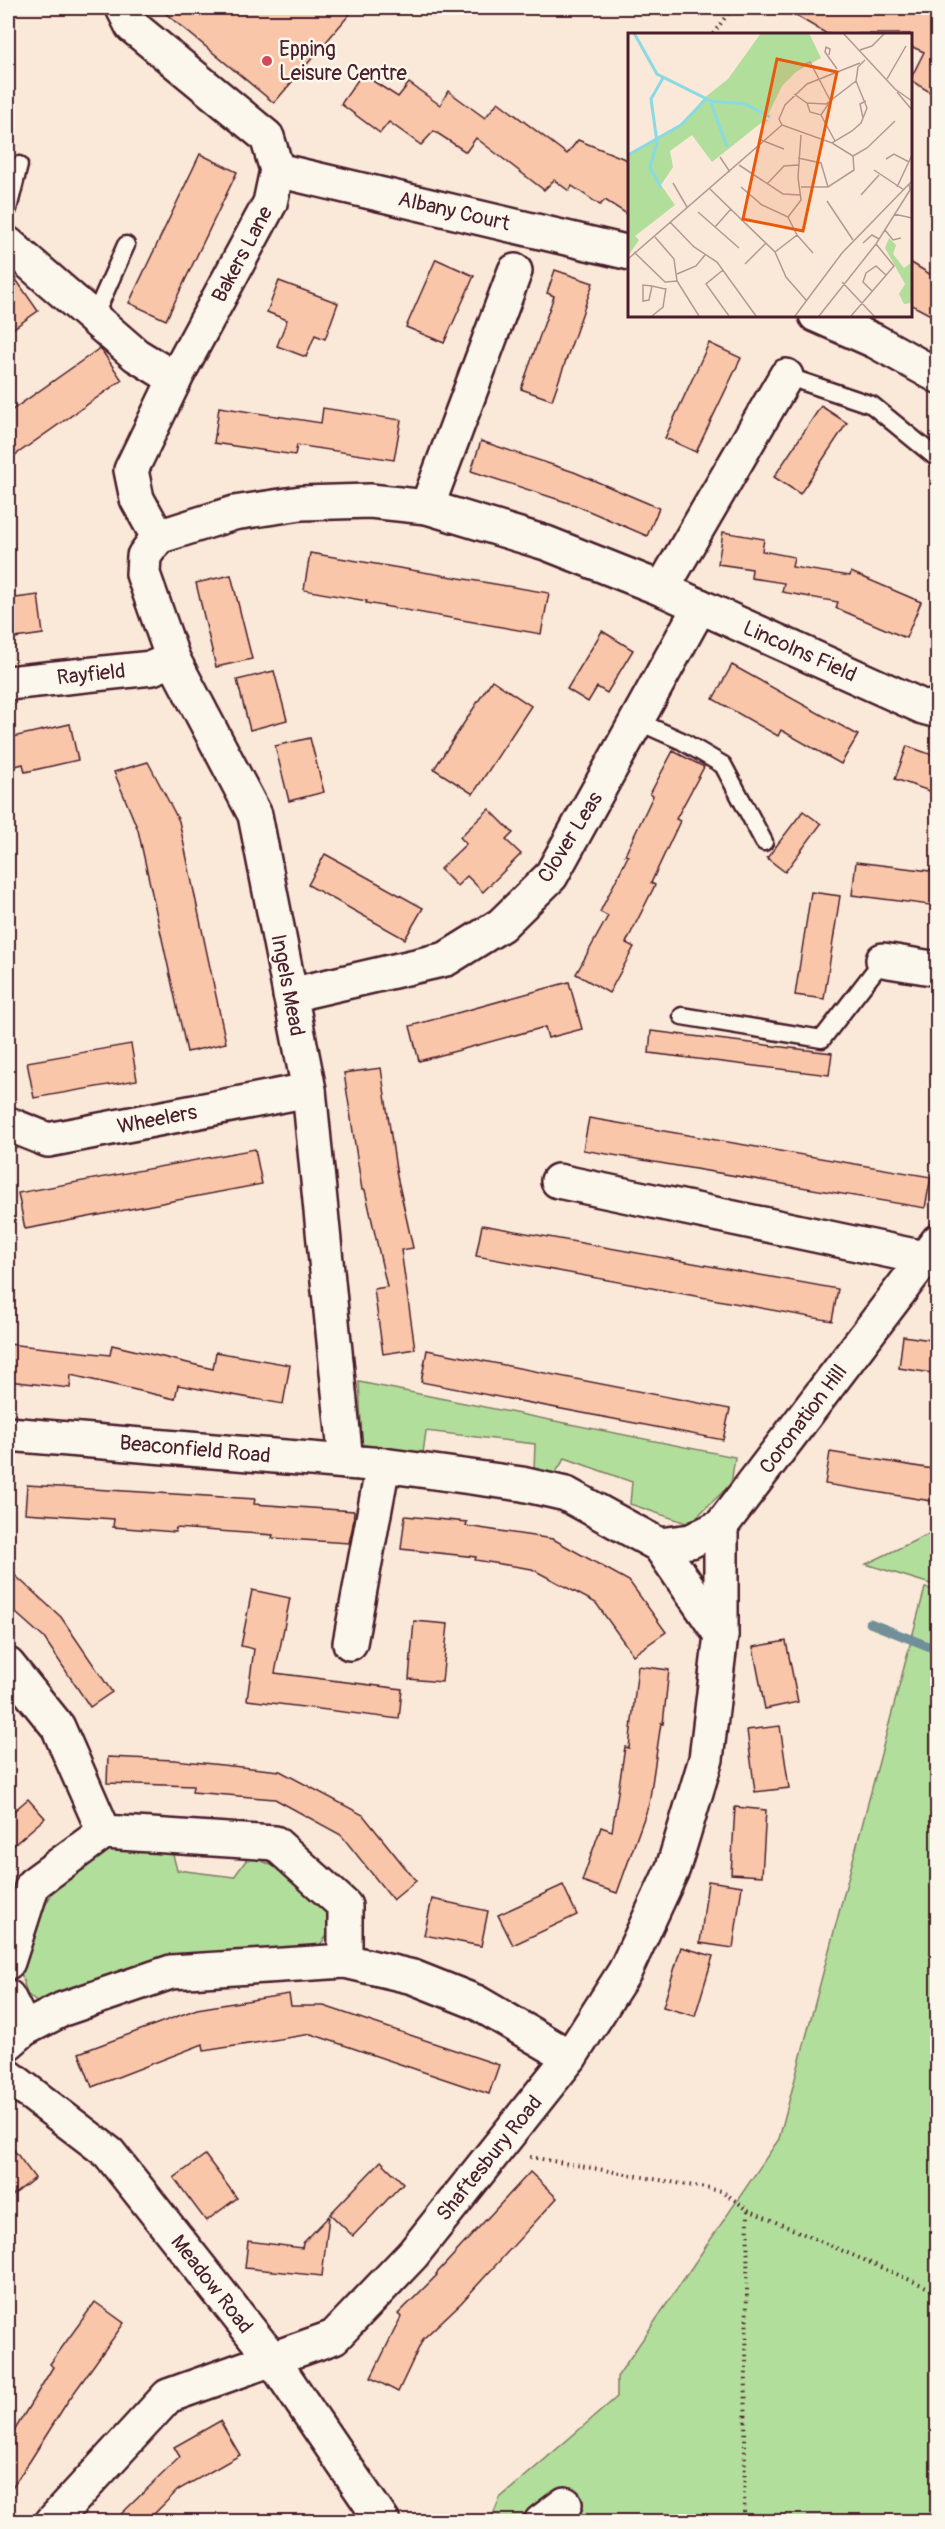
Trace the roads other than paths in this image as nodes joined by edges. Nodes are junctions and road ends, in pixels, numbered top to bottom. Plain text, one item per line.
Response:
1 (123, 8) edge
2 (19, 165) dead end
3 (277, 170) junction
4 (8, 209) edge
5 (8, 244) edge
6 (126, 245) dead end
7 (628, 253) edge
8 (515, 271) dead end
9 (818, 316) edge
10 (94, 317) junction
11 (938, 375) edge
12 (786, 376) joint
13 (175, 379) junction
14 (938, 459) edge
15 (427, 507) junction
16 (158, 537) junction
17 (662, 589) junction
18 (700, 606) junction
19 (173, 659) junction
20 (8, 683) edge
21 (938, 711) edge
22 (637, 721) junction
23 (764, 842) dead end
24 (883, 960) joint
25 (938, 969) edge
26 (290, 995) junction
27 (682, 1016) dead end
28 (309, 1090) junction
29 (8, 1124) edge
30 (558, 1181) dead end
31 (931, 1250) edge
32 (8, 1434) edge
33 (345, 1462) junction
34 (383, 1465) junction
35 (721, 1526) junction
36 (659, 1545) junction
37 (721, 1635) junction
38 (350, 1643) dead end
39 (8, 1665) edge
40 (105, 1832) junction
41 (345, 1961) junction
42 (8, 1962) edge
43 (8, 1998) edge
44 (16, 2036) edge
45 (570, 2057) junction
46 (8, 2076) edge
47 (273, 2361) junction
48 (52, 2522) edge
49 (383, 2522) edge

1 - 3 street, Bakers Lane
2 - 4 lane
3 - 7 street, Albany Court
3 - 13 street, Bakers Lane
5 - 10 street
6 - 10 lane
8 - 15 street
9 - 11 street
10 - 13 street
12 - 14 lane
12 - 17 street
13 - 16 street, Bakers Lane
15 - 16 street, Lincolns Field
15 - 17 street, Lincolns Field
16 - 19 street, Ingels Mead
17 - 18 street, Lincolns Field
18 - 21 street, Lincolns Field
18 - 22 street, Clover Leas
19 - 20 street, Rayfield
19 - 26 street, Ingels Mead
22 - 23 lane
22 - 26 street, Clover Leas
24 - 25 street
24 - 27 lane
26 - 28 street, Ingels Mead
28 - 29 street, Wheelers
28 - 33 street, Ingels Mead
30 - 31 street, Coronation Hill
31 - 35 street, Coronation Hill
32 - 33 street, Beaconfield Road
33 - 34 street, Beaconfield Road
34 - 36 street, Beaconfield Road
34 - 38 street
35 - 36 street, Coronation Hill
35 - 37 street, Shaftesbury Road
36 - 37 street
37 - 45 street, Shaftesbury Road
39 - 40 street
40 - 41 street
40 - 42 street
41 - 44 street
41 - 45 street
43 - 44 street
45 - 47 street, Shaftesbury Road
46 - 47 street, Meadow Road
47 - 48 street, Shaftesbury Road
47 - 49 street, Meadow Road

